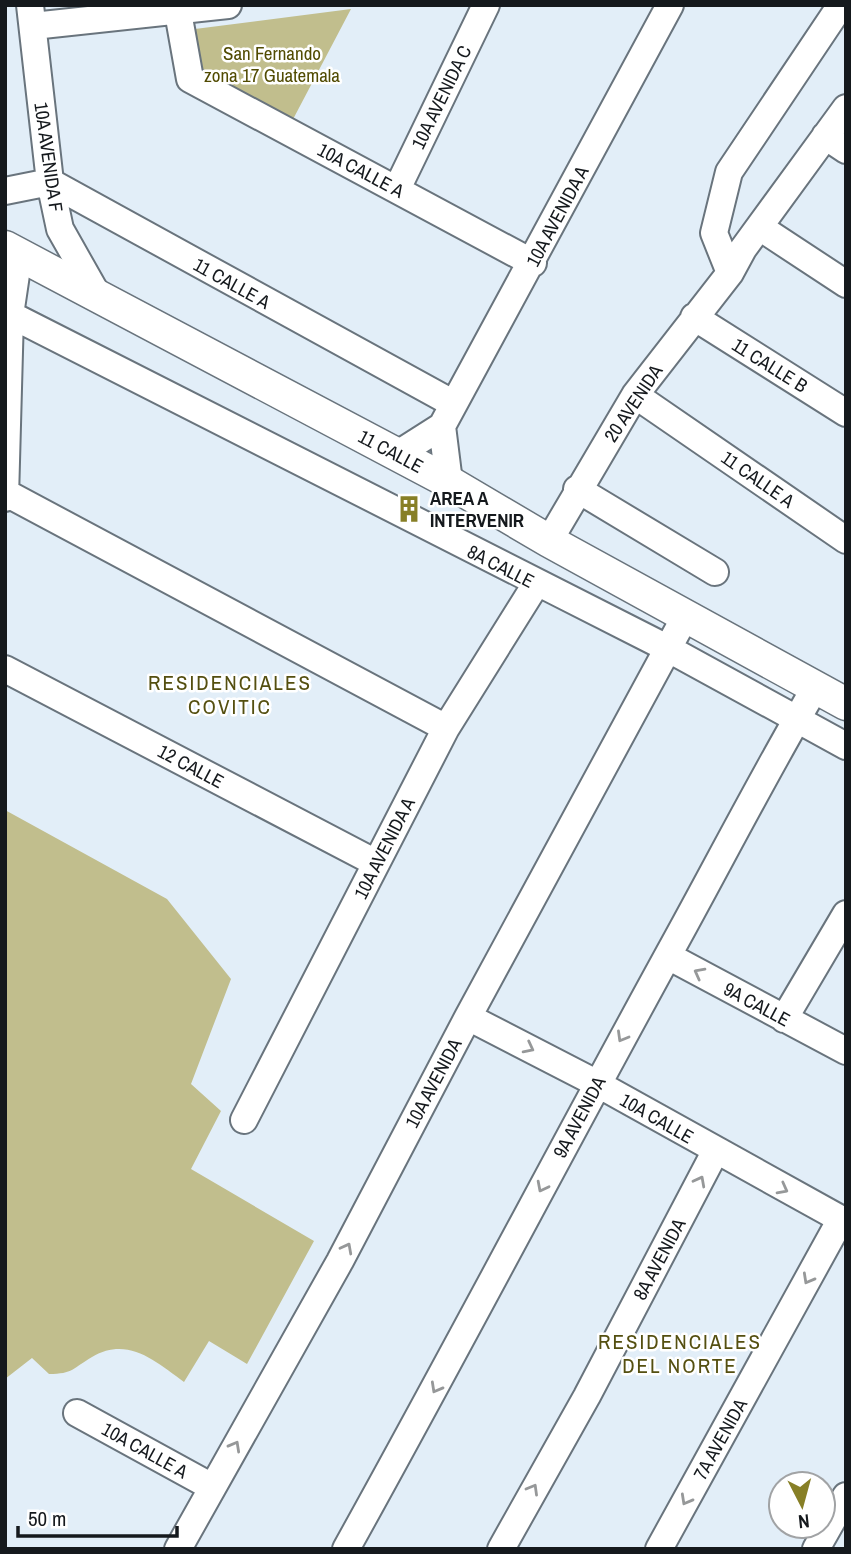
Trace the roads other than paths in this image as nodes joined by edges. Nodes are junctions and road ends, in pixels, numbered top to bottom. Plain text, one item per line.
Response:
1 (486, 5) edge
2 (670, 5) edge
3 (841, 5) edge
4 (220, 6) edge
5 (178, 12) junction
6 (32, 15) edge
7 (846, 108) edge
8 (835, 143) edge
9 (50, 183) junction
10 (397, 189) junction
11 (5, 191) edge
12 (761, 228) junction
13 (12, 251) edge
14 (533, 263) junction
15 (730, 273) junction
16 (846, 284) edge
17 (99, 298) junction
18 (8, 314) edge
19 (694, 317) junction
20 (635, 395) junction
21 (846, 414) edge
22 (448, 415) junction
23 (398, 454) junction
24 (449, 482) junction
25 (577, 489) junction
26 (6, 496) edge
27 (846, 540) edge
28 (549, 541) junction
29 (715, 572) dead end
30 (536, 584) junction
31 (685, 617) junction
32 (667, 648) junction
33 (5, 669) edge
34 (815, 688) junction
35 (846, 704) edge
36 (797, 719) junction
37 (446, 728) junction
38 (846, 746) edge
39 (376, 863) junction
40 (846, 914) edge
41 (668, 956) junction
42 (468, 1017) junction
43 (784, 1019) junction
44 (846, 1051) edge
45 (596, 1083) junction
46 (244, 1119) dead end
47 (715, 1152) junction
48 (843, 1221) edge
49 (77, 1413) dead end
50 (212, 1487) junction
51 (846, 1496) edge
52 (178, 1549) edge
53 (346, 1549) edge
54 (500, 1549) edge
55 (659, 1549) edge
56 (816, 1549) edge

1 - 10 street, 10A AVENIDA C
2 - 14 street, 10A AVENIDA A
3 - 15 street
4 - 5 street
5 - 6 street
5 - 10 street, 10A CALLE A
6 - 9 street, 10A AVENIDA F
7 - 8 street, 20 AVENIDA
8 - 12 street, 20 AVENIDA
9 - 11 street
9 - 17 street, 10A AVENIDA F
9 - 22 street, 11 CALLE A
10 - 14 street, 10A CALLE A
12 - 15 street, 20 AVENIDA
12 - 16 street
13 - 17 street, 11 CALLE
13 - 18 street
14 - 22 street, 10A AVENIDA A
15 - 19 street, 20 AVENIDA
17 - 23 street, 11 CALLE
18 - 26 street
18 - 30 street, 8A CALLE
19 - 20 street, 20 AVENIDA
19 - 21 street, 11 CALLE B
20 - 25 street, 20 AVENIDA
20 - 27 street, 11 CALLE A
22 - 23 street, 10A AVENIDA A
22 - 24 street
23 - 24 street, 11 CALLE
24 - 28 street, 11 CALLE
25 - 28 street, 20 AVENIDA
25 - 29 street
26 - 37 street
28 - 31 street, 11 CALLE
30 - 32 street, 8A CALLE
30 - 37 street, 10A AVENIDA A
31 - 32 street, 10A AVENIDA
31 - 34 street, 11 CALLE
32 - 36 street, 8A CALLE
32 - 42 street, 10A AVENIDA
33 - 39 street, 12 CALLE
34 - 35 street, 11 CALLE
34 - 36 street, 9A AVENIDA
36 - 38 street, 8A CALLE
36 - 41 street, 9A AVENIDA
37 - 39 street, 10A AVENIDA A
39 - 46 street, 10A AVENIDA A
40 - 43 street
43 -> 41 street, 9A CALLE
41 -> 45 street, 9A AVENIDA
42 -> 45 street, 10A CALLE
50 -> 42 street, 10A AVENIDA
43 - 44 street, 9A CALLE
45 - 47 street, 10A CALLE
45 -> 53 street, 9A AVENIDA
47 -> 48 street, 10A CALLE
54 -> 47 street, 8A AVENIDA
48 -> 55 street, 7A AVENIDA
49 - 50 street, 10A CALLE A
50 - 52 street, 10A AVENIDA
51 - 56 street

